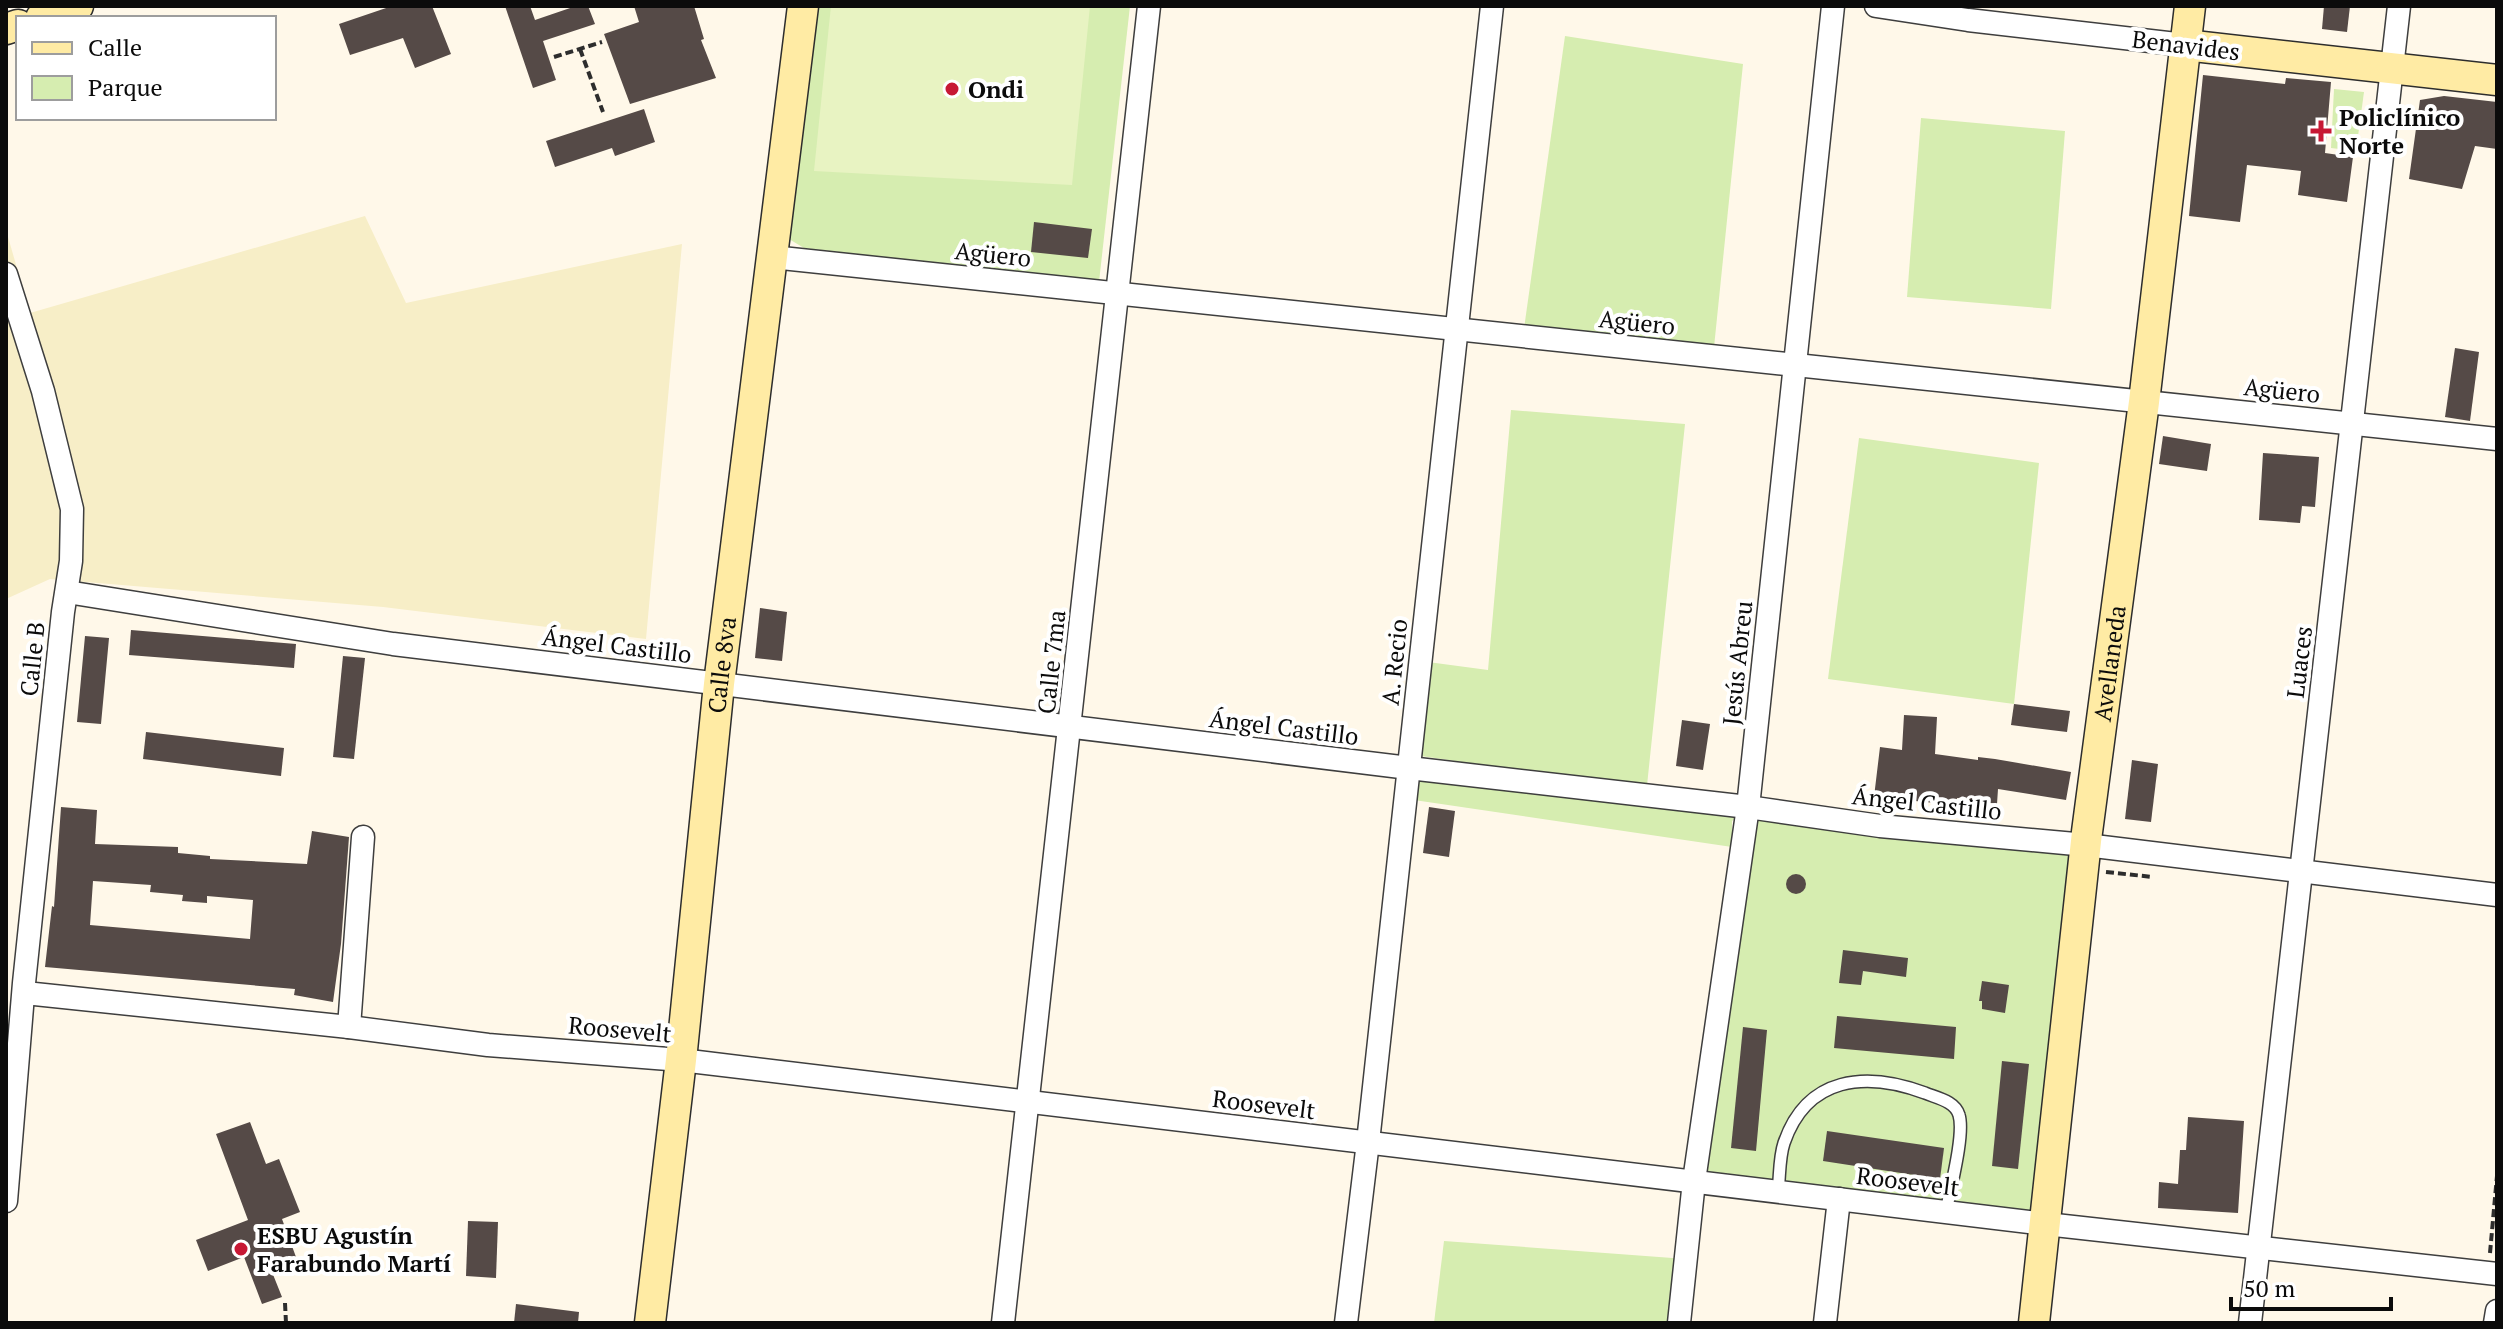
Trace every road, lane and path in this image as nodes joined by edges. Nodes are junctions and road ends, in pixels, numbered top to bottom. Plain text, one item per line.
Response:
1 (78, 6) edge
2 (803, 6) edge
3 (1149, 6) edge
4 (1492, 6) edge
5 (1833, 6) edge
6 (1876, 6) edge
7 (2190, 6) edge
8 (2399, 6) edge
9 (45, 16) edge
10 (602, 42) dead end
11 (2185, 45) junction
12 (580, 49) junction
13 (554, 57) dead end
14 (2392, 69) junction
15 (2497, 80) edge
16 (603, 112) dead end
17 (772, 257) junction
18 (6, 274) edge
19 (1118, 294) junction
20 (1457, 329) junction
21 (1794, 365) junction
22 (2144, 402) junction
23 (2352, 424) junction
24 (2497, 439) edge
25 (67, 592) junction
26 (719, 684) junction
27 (1070, 727) junction
28 (1409, 768) junction
29 (1748, 807) junction
30 (363, 837) dead end
31 (2086, 845) junction
32 (2301, 873) junction
33 (2497, 895) edge
34 (18, 986) edge
35 (349, 1027) junction
36 (681, 1060) junction
37 (1029, 1102) junction
38 (1368, 1142) junction
39 (2497, 1176) edge
40 (1694, 1181) junction
41 (1778, 1191) junction
42 (1839, 1199) junction
43 (6, 1201) edge
44 (1946, 1212) junction
45 (2046, 1224) junction
46 (2259, 1249) junction
47 (2492, 1274) edge
48 (285, 1303) dead end
49 (2497, 1311) edge
50 (286, 1323) edge
51 (650, 1323) edge
52 (1003, 1323) edge
53 (1346, 1323) edge
54 (1679, 1323) edge
55 (1825, 1323) edge
56 (2034, 1323) edge
57 (2250, 1323) edge
58 (2495, 1323) edge

1 - 9 street
2 - 17 street, Calle 8va
3 - 19 street, Calle 7ma
4 - 20 street, A. Recio
5 - 21 street, Jesús Abreu
6 - 11 street, Benavides
7 - 11 street, Avellaneda
8 - 14 street, Luaces
10 - 12 path
11 - 14 street, Benavides
11 - 22 street, Avellaneda
12 - 13 path
12 - 16 path
14 - 15 street, Benavides
14 - 23 street, Luaces
17 - 19 street, Agüero
17 - 26 street, Calle 8va
18 - 25 street, Calle B
19 - 20 street, Agüero
19 - 27 street, Calle 7ma
20 - 21 street, Agüero
20 - 28 street, A. Recio
21 - 22 street, Agüero
21 - 29 street, Jesús Abreu
22 - 23 street, Agüero
22 - 31 street, Avellaneda
23 - 24 street, Agüero
23 - 32 street, Luaces
25 - 26 street, Ángel Castillo
25 - 34 street, Calle B
26 - 27 street, Ángel Castillo
26 - 36 street, Calle 8va
27 - 28 street, Ángel Castillo
27 - 37 street, Calle 7ma
28 - 29 street, Ángel Castillo
28 - 38 street, A. Recio
29 - 31 street, Ángel Castillo
29 - 40 street, Jesús Abreu
30 - 35 street
31 - 32 street, Ángel Castillo
31 - 45 street, Avellaneda
32 - 33 street, Ángel Castillo
32 - 46 street, Luaces
34 - 35 street, Roosevelt
34 - 43 street, Calle B
35 - 36 street, Roosevelt
36 - 37 street, Roosevelt
36 - 51 street, Calle 8va
37 - 38 street, Roosevelt
37 - 52 street, Calle 7ma
38 - 40 street, Roosevelt
38 - 53 street, A. Recio
39 - 47 path
40 - 41 street, Roosevelt
40 - 54 street, Jesús Abreu
41 - 42 street, Roosevelt
41 - 44 lane
42 - 44 street, Roosevelt
42 - 55 street
44 - 45 street, Roosevelt
45 - 46 street, Roosevelt
45 - 56 street, Avellaneda
46 - 47 street, Roosevelt
46 - 57 street, Luaces
48 - 50 path
49 - 58 street

